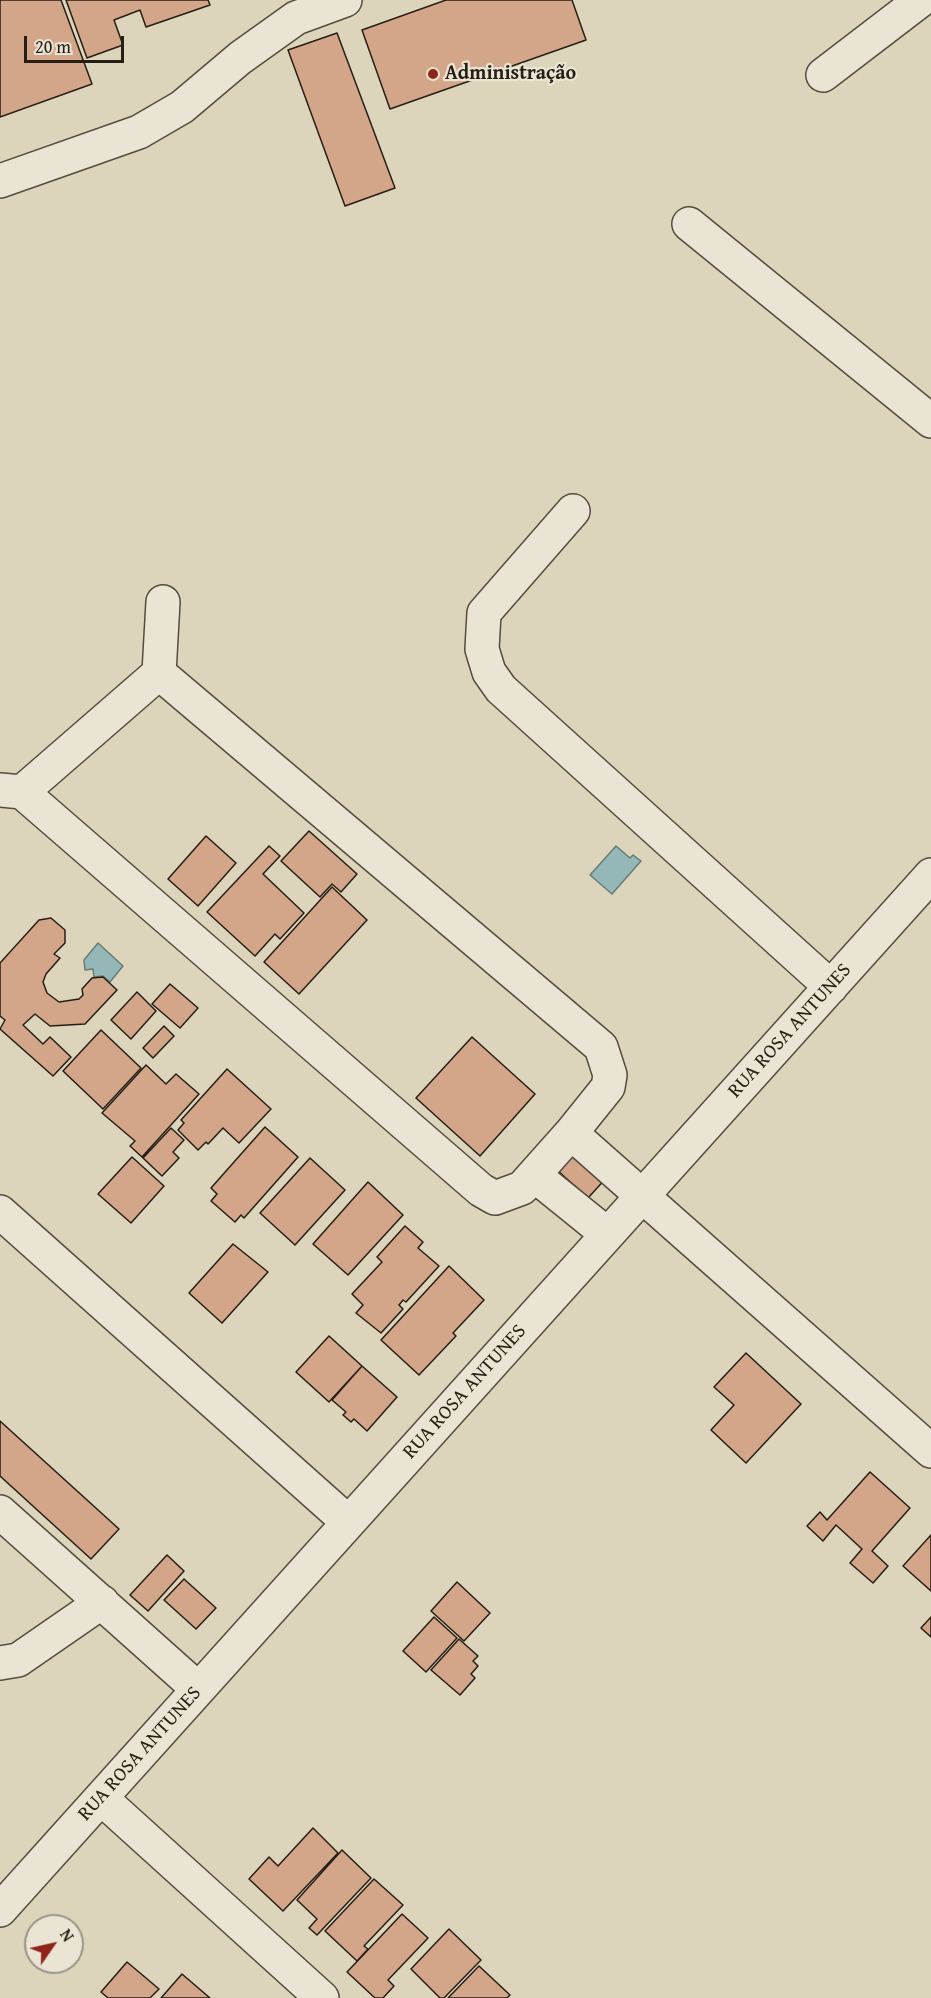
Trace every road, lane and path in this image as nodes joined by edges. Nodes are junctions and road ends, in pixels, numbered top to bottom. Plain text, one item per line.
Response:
1 (345, 0) edge
2 (921, 0) edge
3 (823, 75) dead end
4 (0, 182) edge
5 (689, 224) dead end
6 (931, 421) edge
7 (573, 511) dead end
8 (163, 602) dead end
9 (159, 673) junction
10 (11, 791) edge
11 (931, 875) edge
12 (831, 987) junction
13 (571, 1133) junction
14 (534, 1175) junction
15 (642, 1195) junction
16 (0, 1212) edge
17 (607, 1234) junction
18 (931, 1451) edge
19 (0, 1512) edge
20 (348, 1522) junction
21 (102, 1602) junction
22 (0, 1663) edge
23 (198, 1689) junction
24 (101, 1798) junction
25 (0, 1910) edge
26 (322, 1998) edge

1 - 4 street
2 - 3 street
5 - 6 street
7 - 12 street
8 - 9 street
9 - 10 street
9 - 13 street
10 - 14 street
11 - 12 street, RUA ROSA ANTUNES
12 - 15 street, RUA ROSA ANTUNES
13 - 14 street
13 - 15 street
14 - 17 street
15 - 17 street, RUA ROSA ANTUNES
15 - 18 street
16 - 20 street
17 - 20 street, RUA ROSA ANTUNES
19 - 21 street
20 - 23 street, RUA ROSA ANTUNES
21 - 22 street
21 - 23 street
23 - 24 street, RUA ROSA ANTUNES
24 - 25 street, RUA ROSA ANTUNES
24 - 26 street

